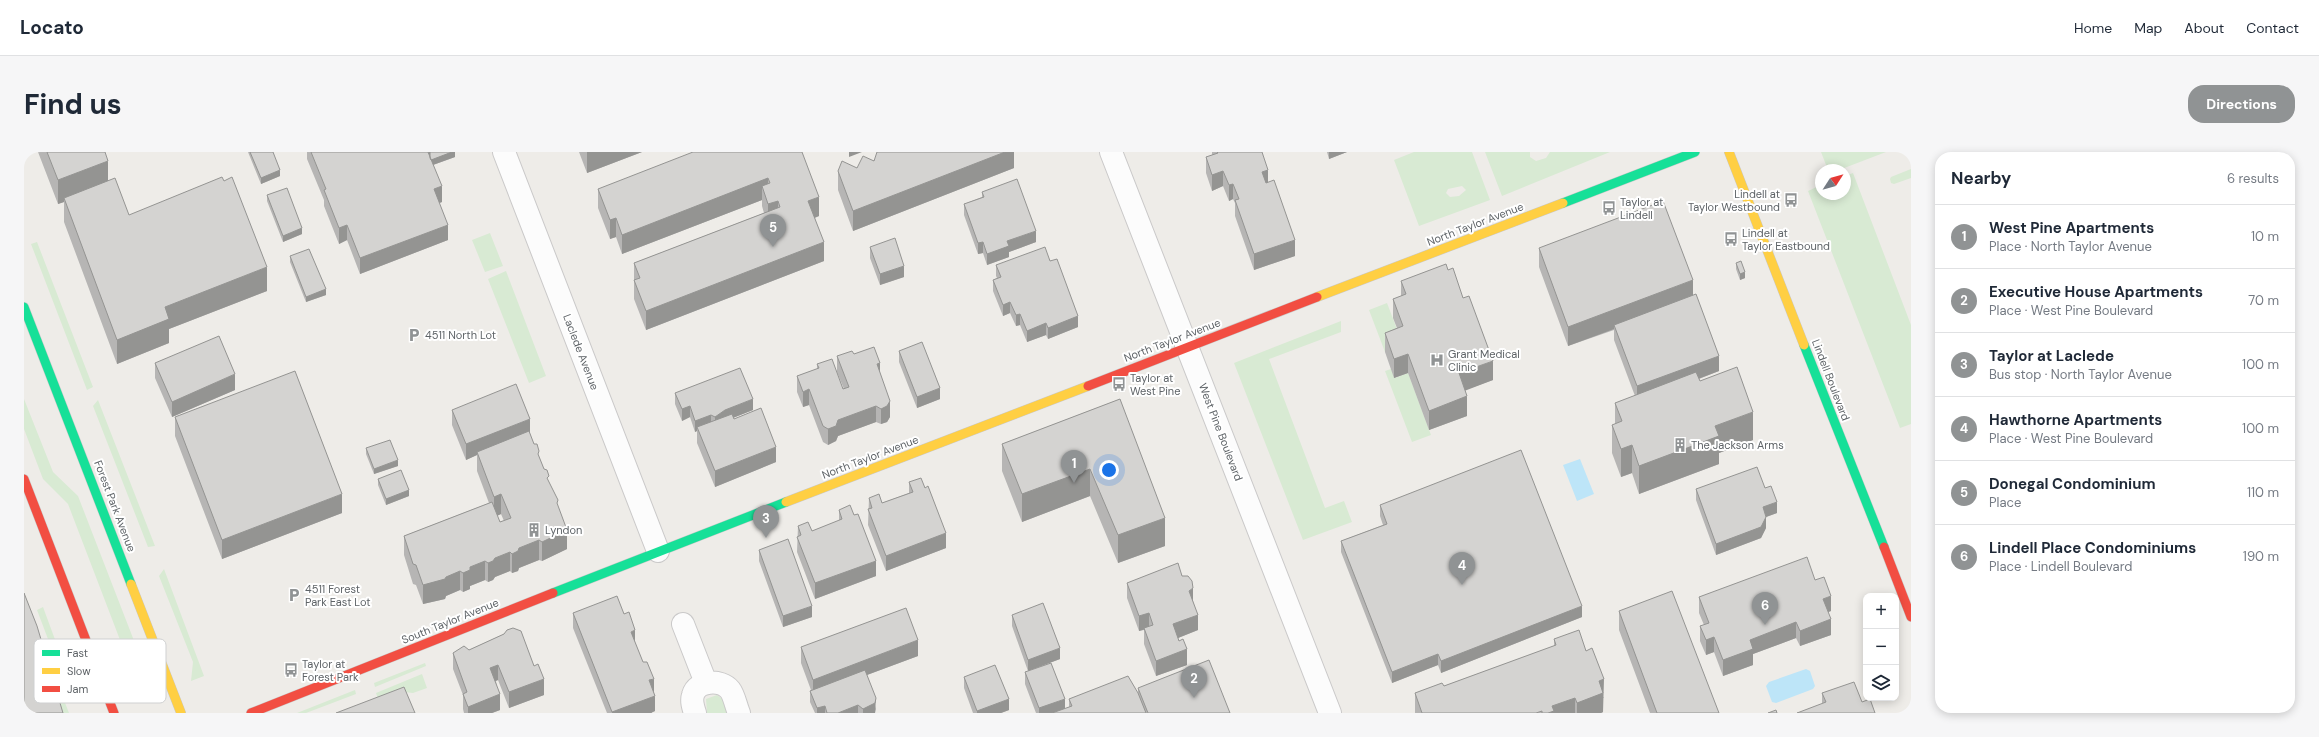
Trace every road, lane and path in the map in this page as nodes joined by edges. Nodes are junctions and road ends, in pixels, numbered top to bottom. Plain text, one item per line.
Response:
1 (504, 152) edge
2 (1111, 152) edge
3 (1695, 152) edge
4 (1729, 152) edge
5 (24, 307) edge
6 (1188, 347) junction
7 (24, 479) edge
8 (658, 551) junction
9 (1911, 617) edge
10 (683, 624) dead end
11 (86, 639) edge
12 (153, 639) edge
13 (166, 672) edge
14 (706, 683) junction
15 (110, 703) edge
16 (114, 713) edge
17 (182, 713) edge
18 (251, 713) edge
19 (695, 713) edge
20 (739, 713) edge
21 (1330, 713) edge

1 - 8 street, Laclede Avenue
2 - 6 street, West Pine Boulevard
3 - 6 street, North Taylor Avenue
4 - 9 street, Lindell Boulevard
5 - 12 street, Forest Park Avenue
6 - 8 street, North Taylor Avenue
6 - 21 street, West Pine Boulevard
7 - 11 street
8 - 18 street, South Taylor Avenue
10 - 14 street
13 - 17 street, Forest Park Avenue
14 - 19 street
14 - 20 street
15 - 16 street

